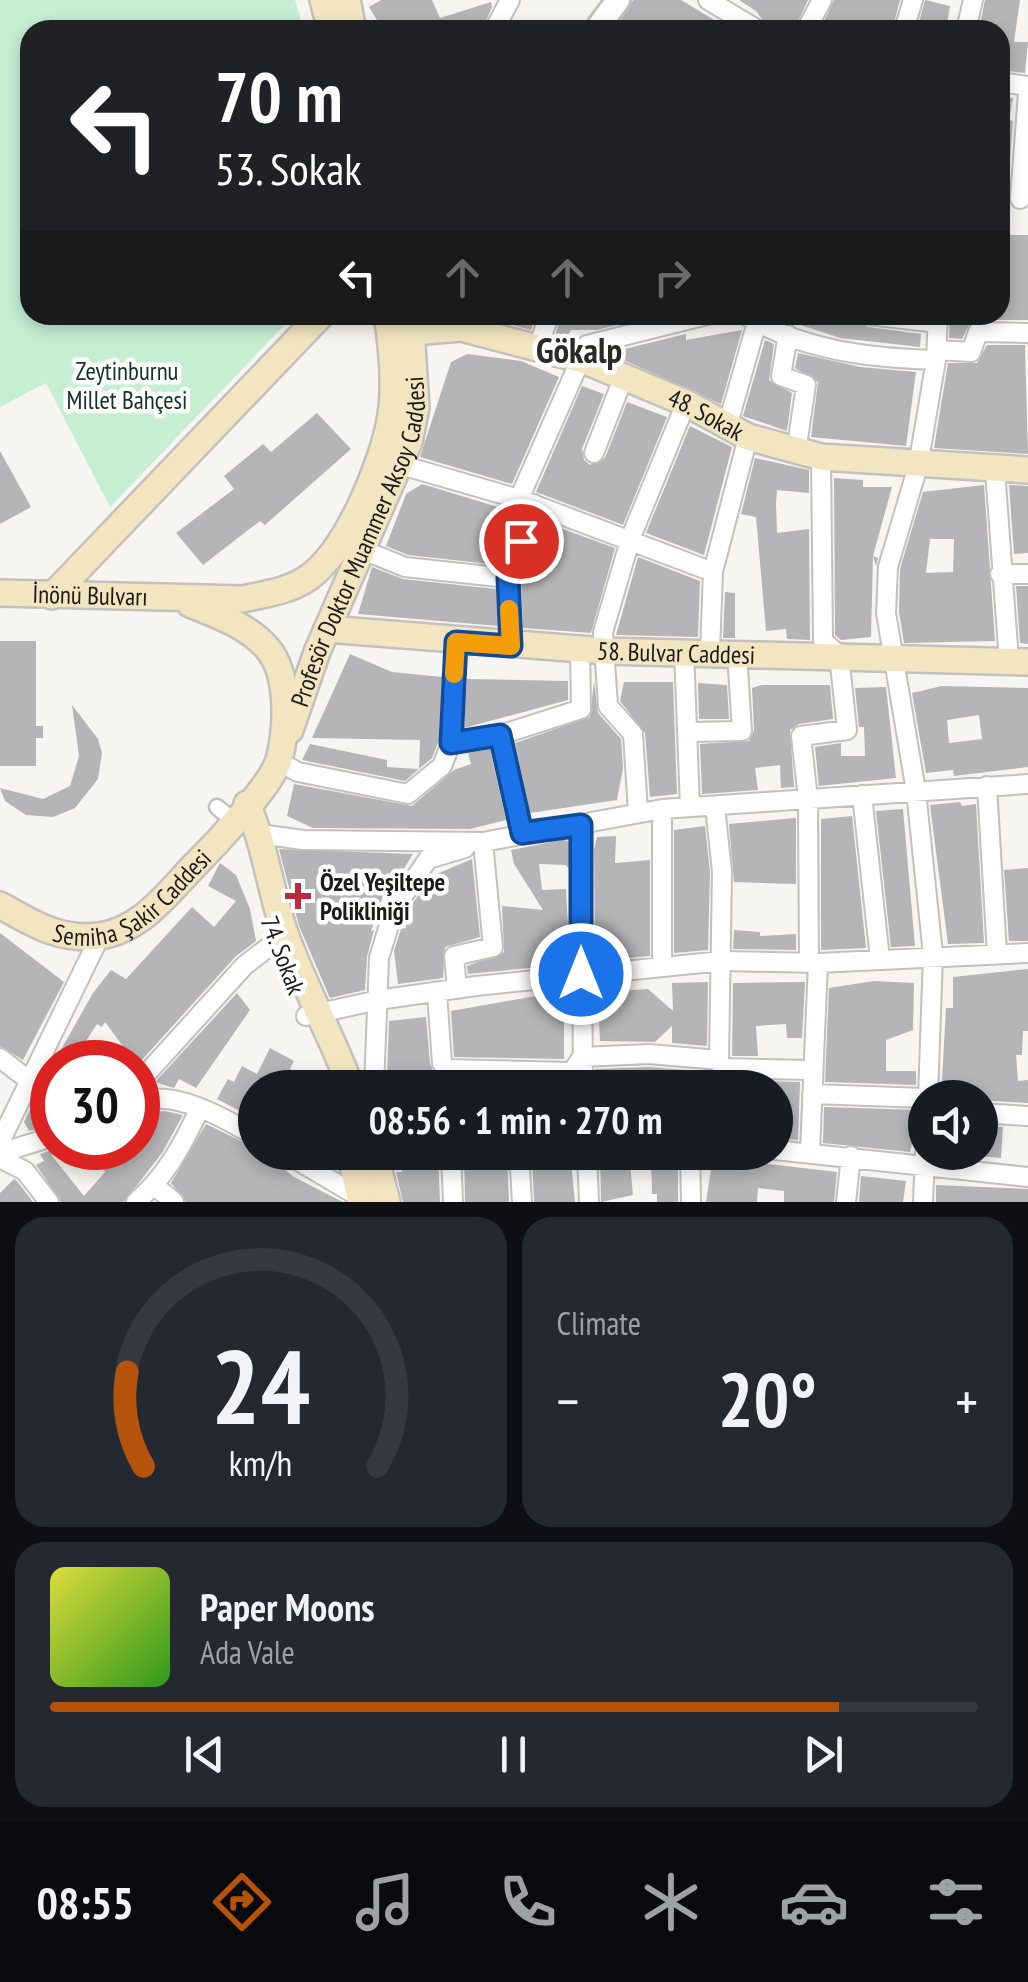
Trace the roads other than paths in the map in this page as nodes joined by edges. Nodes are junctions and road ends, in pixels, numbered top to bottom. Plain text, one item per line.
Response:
1 (708, 0) edge
2 (741, 20) edge
3 (1028, 89) edge
4 (1024, 199) edge
5 (313, 325) edge
6 (400, 325) edge
7 (400, 325) edge
8 (475, 325) edge
9 (545, 325) edge
10 (667, 325) edge
11 (750, 325) edge
12 (765, 325) edge
13 (938, 325) edge
14 (1028, 332) edge
15 (788, 335) junction
16 (538, 348) junction
17 (937, 355) junction
18 (583, 360) junction
19 (624, 376) junction
20 (686, 403) junction
21 (737, 432) junction
22 (594, 453) dead end
23 (808, 454) junction
24 (401, 465) junction
25 (918, 466) junction
26 (995, 470) junction
27 (1028, 470) edge
28 (526, 502) junction
29 (630, 538) junction
30 (363, 550) junction
31 (713, 572) junction
32 (1000, 574) junction
33 (1028, 574) edge
34 (508, 578) junction
35 (0, 594) edge
36 (52, 596) junction
37 (182, 600) junction
38 (327, 629) junction
39 (456, 642) junction
40 (511, 646) junction
41 (592, 650) junction
42 (697, 651) junction
43 (737, 653) junction
44 (838, 655) junction
45 (890, 658) junction
46 (1019, 662) edge
47 (688, 732) junction
48 (500, 735) junction
49 (451, 743) junction
50 (278, 762) junction
51 (1028, 784) edge
52 (987, 786) junction
53 (916, 791) junction
54 (862, 795) junction
55 (808, 800) junction
56 (690, 807) junction
57 (715, 808) junction
58 (662, 809) junction
59 (233, 811) junction
60 (638, 812) junction
61 (581, 825) junction
62 (522, 833) junction
63 (260, 834) junction
64 (482, 842) junction
65 (0, 905) edge
66 (100, 936) junction
67 (274, 943) junction
68 (1028, 953) edge
69 (997, 954) junction
70 (933, 955) junction
71 (880, 959) junction
72 (722, 961) junction
73 (814, 963) junction
74 (662, 967) junction
75 (581, 974) junction
76 (457, 989) junction
77 (438, 993) junction
78 (378, 1000) junction
79 (311, 1014) junction
80 (51, 1040) edge
81 (582, 1057) junction
82 (0, 1058) edge
83 (160, 1059) edge
84 (719, 1060) junction
85 (327, 1070) edge
86 (345, 1070) edge
87 (375, 1070) edge
88 (583, 1070) edge
89 (811, 1070) junction
90 (928, 1080) edge
91 (30, 1081) edge
92 (30, 1084) edge
93 (812, 1094) junction
94 (160, 1097) edge
95 (908, 1097) edge
96 (200, 1110) junction
97 (998, 1114) edge
98 (1028, 1116) edge
99 (238, 1128) edge
100 (0, 1142) edge
101 (30, 1145) edge
102 (793, 1151) edge
103 (810, 1152) junction
104 (0, 1156) edge
105 (851, 1156) junction
106 (908, 1158) edge
107 (316, 1170) edge
108 (358, 1170) edge
109 (372, 1170) edge
110 (451, 1170) edge
111 (520, 1170) edge
112 (587, 1170) edge
113 (690, 1170) edge
114 (924, 1170) edge
115 (987, 1170) edge
116 (1028, 1178) edge
117 (154, 1186) junction
118 (370, 1200) edge
119 (49, 1202) edge
120 (136, 1202) edge
121 (174, 1202) edge
122 (453, 1202) edge
123 (522, 1202) edge
124 (589, 1202) edge
125 (690, 1202) edge
126 (846, 1202) edge
127 (923, 1202) edge

1 - 2 street
3 - 4 street
5 - 36 main road
6 - 24 main road, Profesör Doktor Muammer Aksoy Caddesi
7 - 37 main road, Profesör Doktor Muammer Aksoy Caddesi
8 - 16 main road, 48. Sokak
9 - 16 street
10 - 18 street
11 - 21 street
12 - 15 street
13 - 17 street
14 - 17 street
15 - 17 street
15 - 23 street
16 - 18 main road, 48. Sokak
17 - 25 street
18 - 19 main road, 48. Sokak
18 - 28 street
19 - 20 main road, 48. Sokak
19 - 22 street
20 - 21 main road, 48. Sokak
20 - 29 street
21 - 23 main road, 48. Sokak
21 - 31 street
23 - 25 main road, 48. Sokak
23 - 44 street
24 - 28 street
24 - 30 main road, Profesör Doktor Muammer Aksoy Caddesi
25 - 26 main road, 48. Sokak
25 - 45 street
26 - 27 main road, 48. Sokak
26 - 32 street
28 - 29 street
28 - 34 street
29 - 31 street
29 - 41 street
30 - 34 street
30 - 38 main road, Profesör Doktor Muammer Aksoy Caddesi
31 - 42 street
32 - 33 street
32 - 46 street
34 - 40 street
35 - 36 main road, İnönü Bulvarı
36 - 37 main road, İnönü Bulvarı
37 - 50 main road
38 - 39 main road, 58. Bulvar Caddesi
38 - 50 main road, Profesör Doktor Muammer Aksoy Caddesi
39 - 40 main road, 58. Bulvar Caddesi
39 - 49 street
40 - 41 main road, 58. Bulvar Caddesi
41 - 42 main road, 58. Bulvar Caddesi
41 - 48 street
41 - 60 street
42 - 43 main road, 58. Bulvar Caddesi
42 - 47 street
43 - 44 main road, 58. Bulvar Caddesi
43 - 47 street
44 - 45 main road, 58. Bulvar Caddesi
44 - 55 street
45 - 46 main road, 58. Bulvar Caddesi
45 - 53 street
47 - 56 street
48 - 49 street
48 - 62 street
49 - 50 street
50 - 59 main road, Semiha Şakir Caddesi
51 - 52 street
52 - 53 street
52 - 69 street
53 - 54 street
53 - 70 street
54 - 55 street
54 - 71 street
55 - 57 street
55 - 73 street
56 - 57 street
56 - 58 street
57 - 72 street
58 - 60 street
58 - 74 street
59 - 63 main road, 74. Sokak
59 - 66 main road, Semiha Şakir Caddesi
59 - 67 main road, 74. Sokak
60 - 61 street
61 - 62 street
61 - 75 street
62 - 64 street
63 - 64 street
63 - 79 main road, 74. Sokak
64 - 76 street
64 - 78 street
65 - 66 main road, Semiha Şakir Caddesi
66 - 80 street
67 - 79 main road, 74. Sokak
67 - 83 street
68 - 69 street
69 - 70 street
70 - 71 street
70 - 90 street
71 - 73 street
72 - 73 street
72 - 74 street
72 - 84 street
73 - 89 street
74 - 75 street
75 - 76 street
75 - 81 street
76 - 77 street
77 - 78 street
77 - 81 street
78 - 79 street
78 - 87 street
79 - 85 main road, 74. Sokak
79 - 86 main road, 74. Sokak
81 - 84 street
81 - 88 street
82 - 91 street
84 - 89 street
89 - 93 street
92 - 100 street
93 - 95 street
93 - 103 street
94 - 96 street
96 - 99 street
96 - 117 street
97 - 98 street
101 - 104 street
102 - 103 street
103 - 105 street
104 - 119 street
105 - 106 street
105 - 126 street
107 - 118 street
108 - 118 main road
109 - 118 main road
110 - 122 street
111 - 123 street
112 - 124 street
113 - 125 street
114 - 127 street
115 - 116 street
117 - 120 street
117 - 121 street

